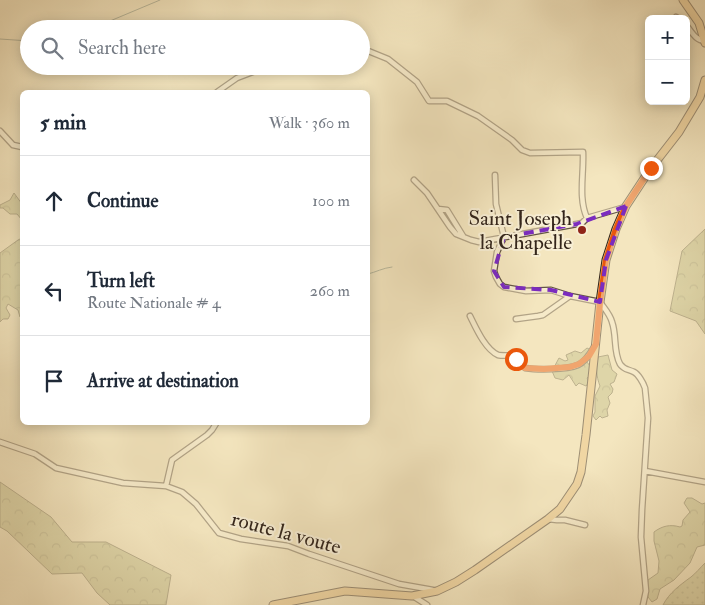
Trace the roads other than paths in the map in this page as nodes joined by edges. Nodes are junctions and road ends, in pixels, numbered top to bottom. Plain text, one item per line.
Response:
1 (683, 0) edge
2 (690, 30) edge
3 (705, 42) edge
4 (370, 52) edge
5 (246, 75) edge
6 (705, 80) edge
7 (220, 90) edge
8 (0, 131) edge
9 (20, 147) edge
10 (495, 175) dead end
11 (414, 180) dead end
12 (626, 206) junction
13 (587, 218) junction
14 (504, 237) junction
15 (570, 296) junction
16 (600, 302) junction
17 (470, 316) dead end
18 (516, 319) dead end
19 (596, 344) junction
20 (214, 425) edge
21 (0, 442) edge
22 (645, 471) junction
23 (705, 482) edge
24 (166, 486) junction
25 (548, 519) junction
26 (585, 526) dead end
27 (437, 591) junction
28 (412, 596) junction
29 (273, 605) edge
30 (427, 605) edge
31 (643, 605) edge

1 - 3 main road
2 - 3 street
4 - 13 street
5 - 7 street
6 - 12 main road
8 - 9 street
10 - 14 street
11 - 14 street
12 - 13 street
12 - 16 main road
13 - 14 street
14 - 15 street
15 - 16 street
15 - 18 street
16 - 19 main road
16 - 22 street
17 - 19 street
19 - 25 main road
20 - 24 street
21 - 24 street, route la voute
22 - 23 street
22 - 31 street
24 - 27 street, route la voute
25 - 26 street
25 - 27 main road
27 - 28 main road
28 - 29 main road
28 - 30 street

